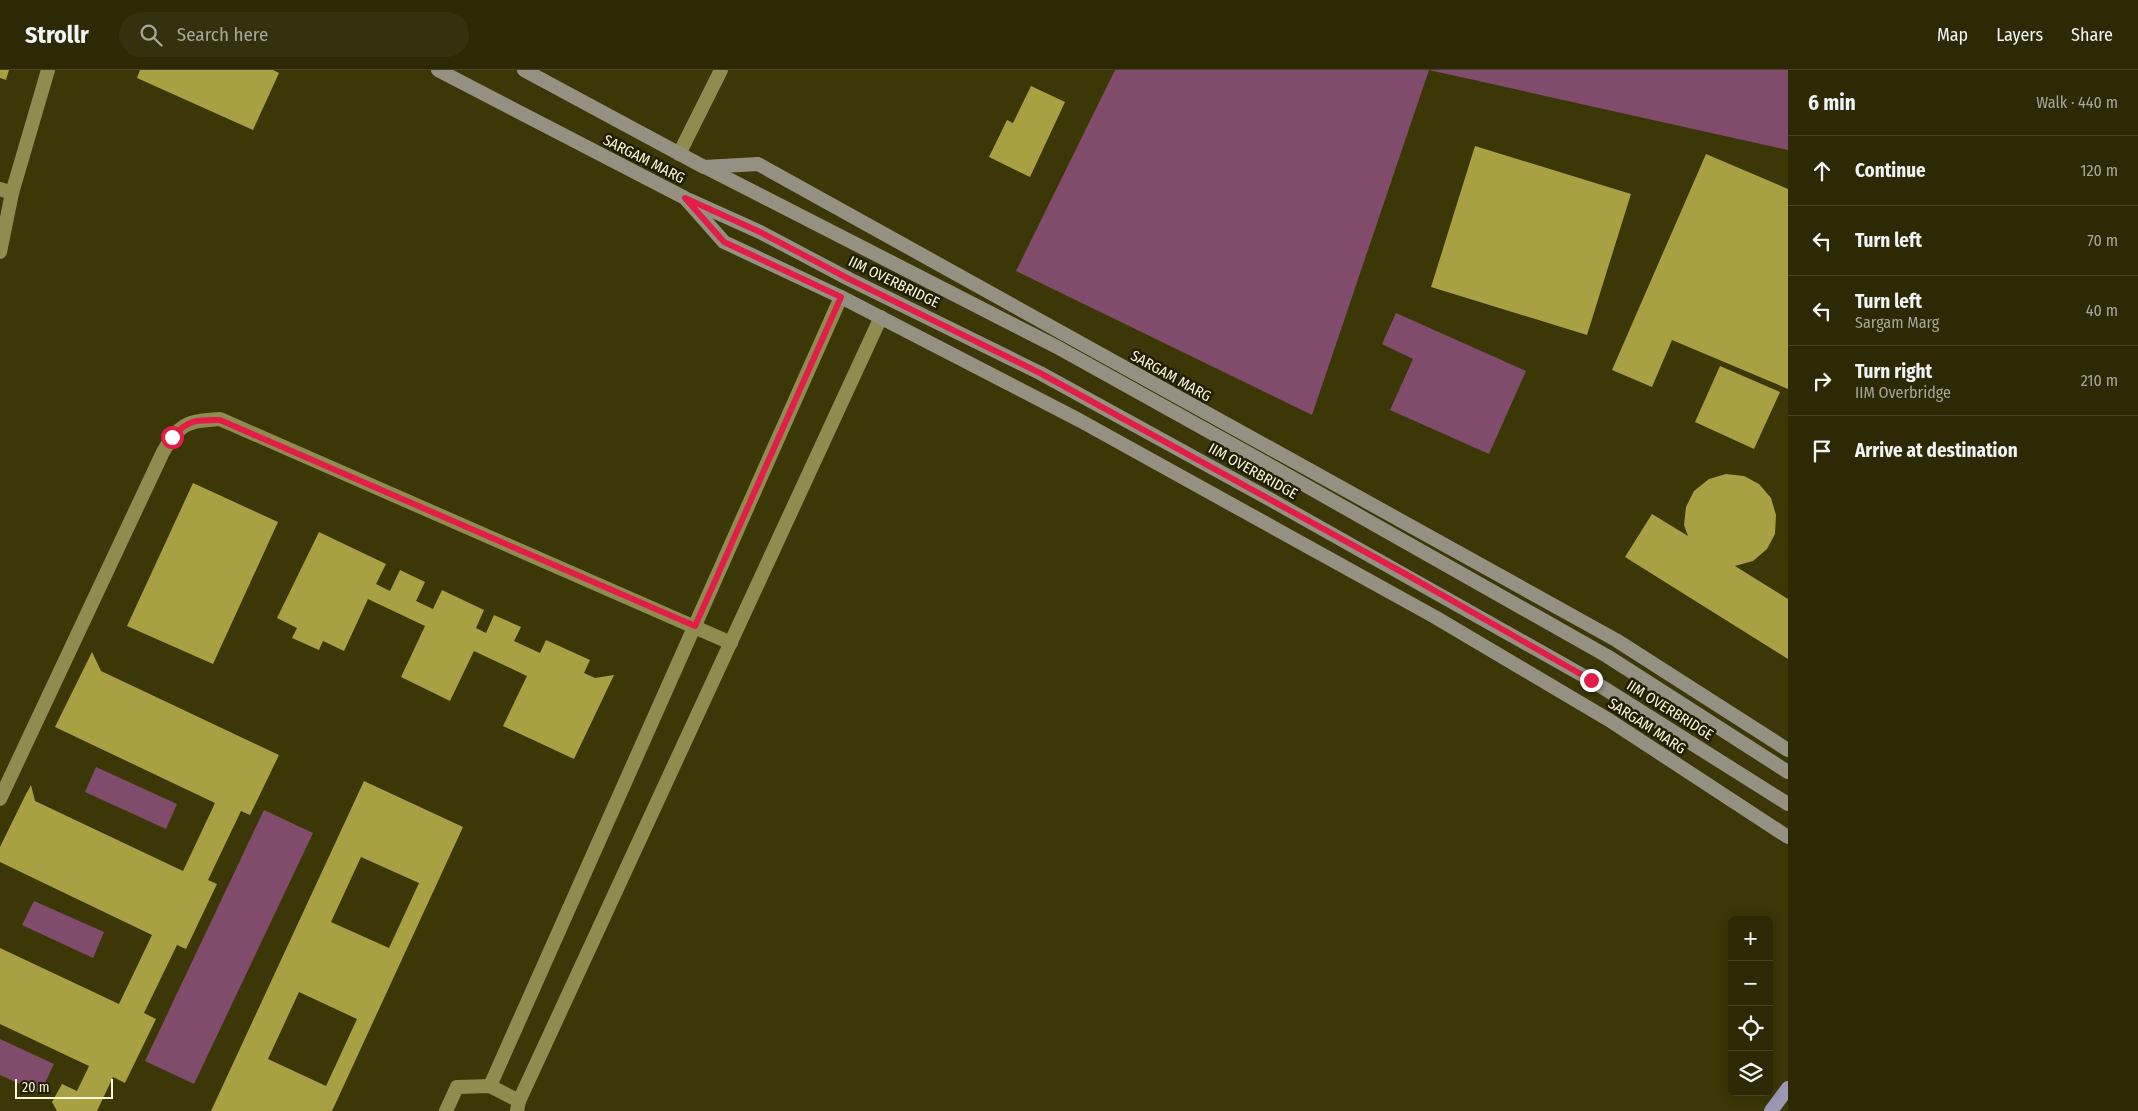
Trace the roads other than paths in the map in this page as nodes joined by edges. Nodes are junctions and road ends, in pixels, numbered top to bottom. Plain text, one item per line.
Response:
1 (48, 70) edge
2 (438, 70) edge
3 (524, 70) edge
4 (721, 70) edge
5 (679, 154) junction
6 (704, 167) junction
7 (6, 191) edge
8 (685, 198) junction
9 (0, 252) edge
10 (841, 297) junction
11 (881, 317) junction
12 (695, 626) junction
13 (731, 643) junction
14 (1788, 750) edge
15 (1788, 772) edge
16 (0, 799) edge
17 (1788, 804) edge
18 (1788, 837) edge
19 (490, 1086) junction
20 (1788, 1088) edge
21 (518, 1106) edge
22 (446, 1111) edge
23 (1771, 1111) edge

1 - 7 street
2 - 8 main road, SARGAM MARG
3 - 5 main road, SARGAM MARG
4 - 5 street
5 - 6 main road, SARGAM MARG
6 - 14 main road, SARGAM MARG
6 - 15 main road, IIM OVERBRIDGE
7 - 9 street
8 - 10 main road, SARGAM MARG
8 - 17 main road, IIM OVERBRIDGE
10 - 11 main road, SARGAM MARG
10 - 12 street
11 - 13 street
11 - 18 main road, SARGAM MARG
12 - 13 street
12 - 16 street
12 - 19 street
13 - 21 street
19 - 21 street
19 - 22 street
20 - 23 main road

